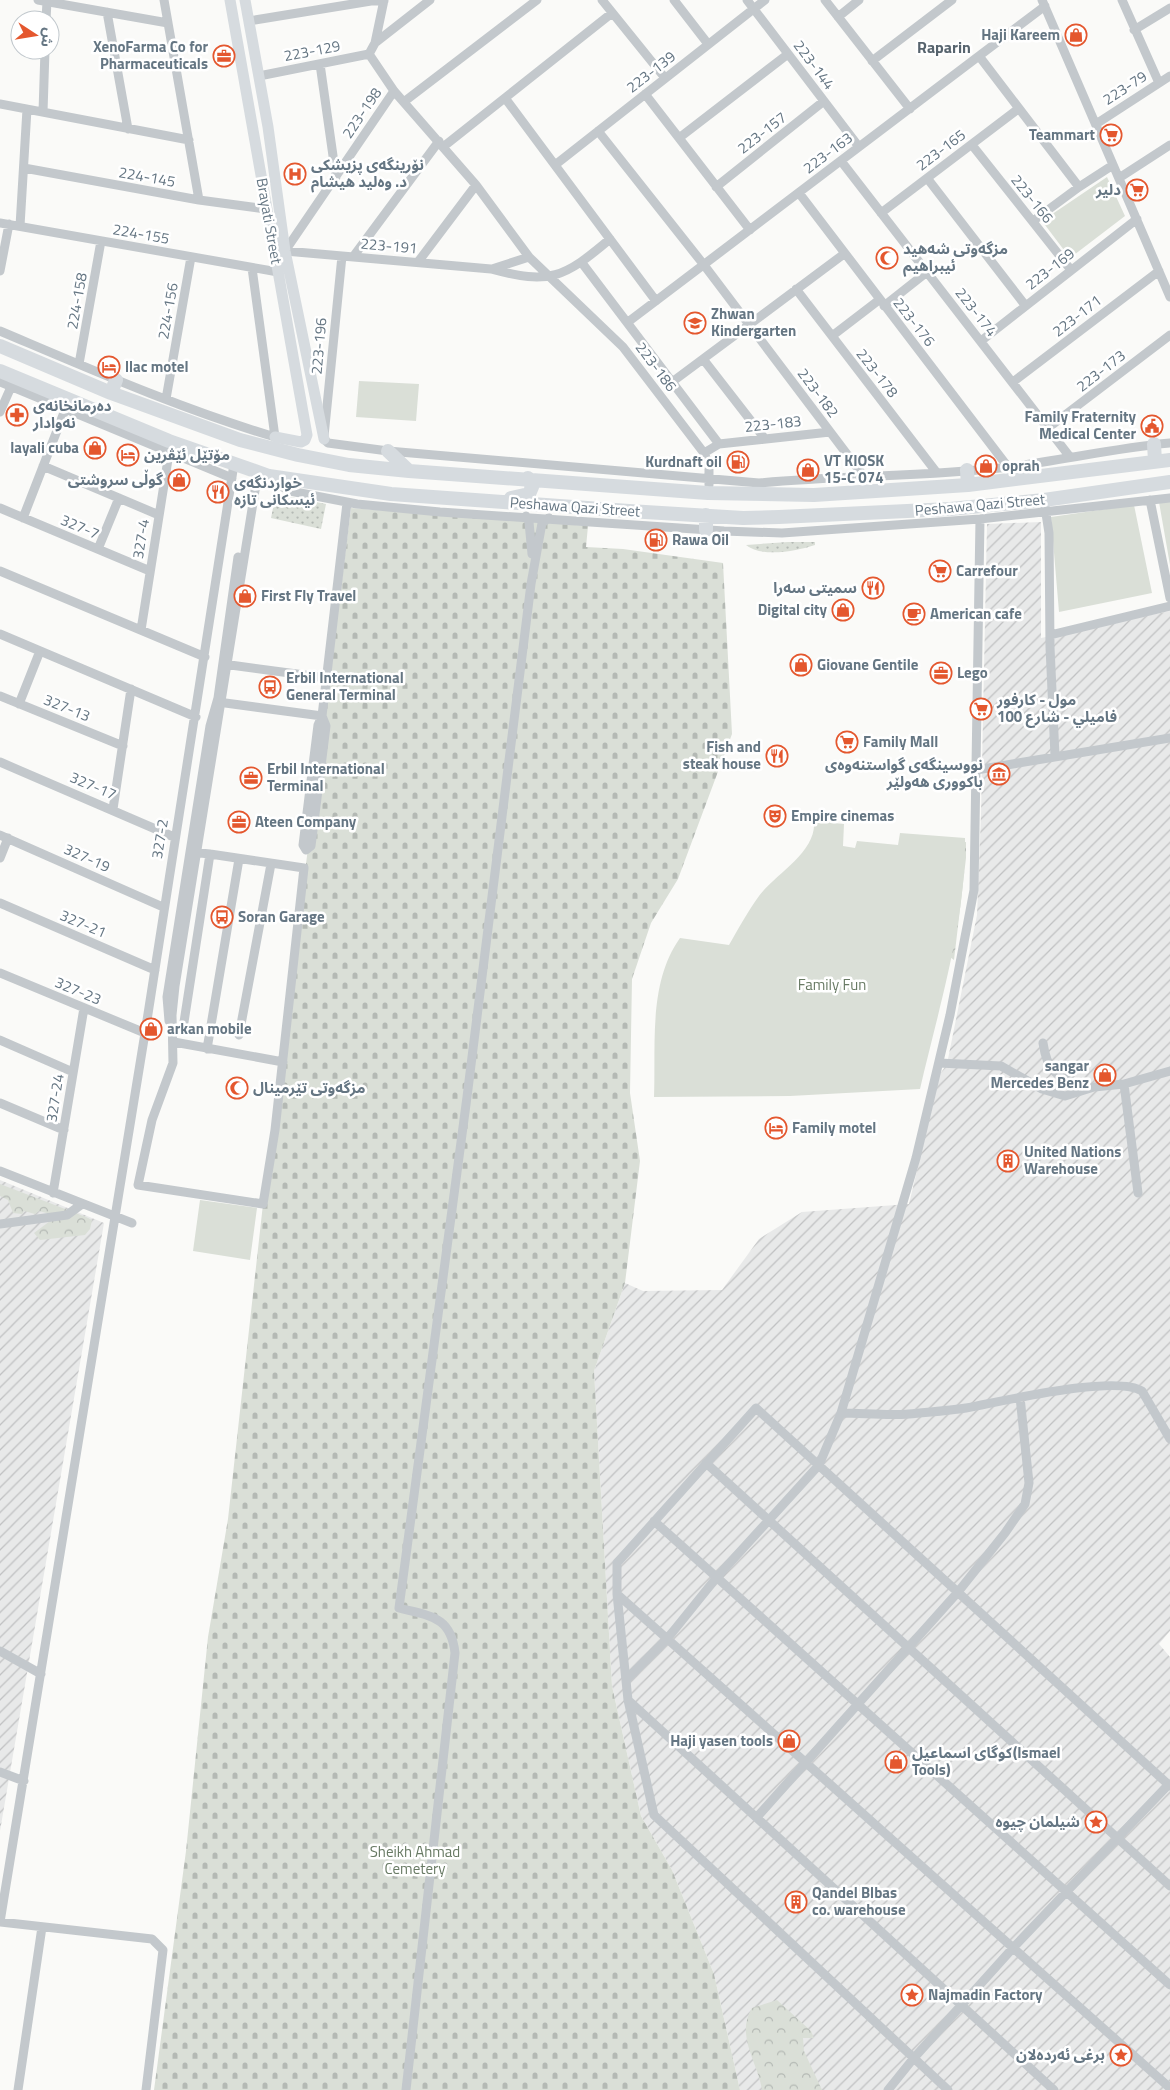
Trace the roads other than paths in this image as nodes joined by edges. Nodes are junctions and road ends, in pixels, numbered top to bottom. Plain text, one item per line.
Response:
1 (164, 0) edge
2 (230, 0) edge
3 (245, 0) edge
4 (371, 0) edge
5 (430, 0) edge
6 (537, 0) edge
7 (602, 0) edge
8 (674, 0) edge
9 (747, 0) edge
10 (765, 0) edge
11 (824, 0) edge
12 (859, 0) edge
13 (952, 0) edge
14 (1122, 0) edge
15 (42, 1) edge
16 (384, 1) edge
17 (1044, 3) edge
18 (1170, 8) edge
19 (753, 9) junction
20 (107, 12) junction
21 (612, 13) junction
22 (838, 17) junction
23 (249, 21) junction
24 (168, 23) junction
25 (1134, 30) junction
26 (375, 43) junction
27 (708, 44) junction
28 (370, 54) junction
29 (788, 54) junction
30 (980, 56) junction
31 (45, 60) edge
32 (872, 61) junction
33 (320, 64) junction
34 (259, 76) junction
35 (1170, 76) edge
36 (666, 78) junction
37 (1159, 83) junction
38 (394, 91) junction
39 (645, 94) junction
40 (505, 98) junction
41 (405, 101) junction
42 (824, 101) junction
43 (0, 104) edge
44 (27, 109) junction
45 (910, 109) junction
46 (1018, 109) junction
47 (43, 112) junction
48 (1096, 124) junction
49 (268, 127) junction
50 (128, 128) junction
51 (253, 130) junction
52 (598, 131) junction
53 (679, 138) junction
54 (189, 140) junction
55 (441, 144) junction
56 (972, 145) junction
57 (1170, 145) edge
58 (859, 147) junction
59 (841, 161) junction
60 (555, 165) junction
61 (1114, 166) junction
62 (24, 168) junction
63 (336, 177) junction
64 (927, 178) junction
65 (1119, 178) junction
66 (476, 185) junction
67 (716, 186) junction
68 (1079, 187) junction
69 (798, 193) junction
70 (199, 200) junction
71 (266, 209) junction
72 (881, 213) junction
73 (1136, 219) junction
74 (1033, 221) junction
75 (4, 224) edge
76 (20, 226) junction
77 (750, 230) junction
78 (610, 239) junction
79 (101, 241) junction
80 (285, 251) junction
81 (844, 254) junction
82 (342, 256) junction
83 (191, 257) junction
84 (353, 257) junction
85 (529, 257) junction
86 (418, 262) junction
87 (582, 263) junction
88 (704, 265) junction
89 (252, 268) junction
90 (491, 269) junction
91 (1072, 270) junction
92 (0, 271) edge
93 (1159, 271) junction
94 (278, 272) junction
95 (927, 272) junction
96 (548, 278) junction
97 (796, 289) junction
98 (1170, 297) edge
99 (656, 301) junction
100 (881, 303) junction
101 (1025, 305) junction
102 (298, 315) junction
103 (286, 320) junction
104 (628, 322) junction
105 (749, 324) junction
106 (0, 332) edge
107 (1170, 335) edge
108 (832, 336) junction
109 (981, 341) junction
110 (0, 346) edge
111 (703, 359) junction
112 (79, 364) junction
113 (0, 371) edge
114 (0, 382) edge
115 (672, 382) junction
116 (1013, 382) junction
117 (113, 386) junction
118 (11, 387) junction
119 (166, 399) junction
120 (66, 410) junction
121 (0, 412) edge
122 (110, 418) junction
123 (92, 422) junction
124 (1048, 428) junction
125 (830, 432) junction
126 (765, 439) junction
127 (324, 440) junction
128 (1170, 442) edge
129 (273, 443) junction
130 (719, 444) junction
131 (1154, 444) junction
132 (388, 452) junction
133 (169, 453) junction
134 (704, 453) junction
135 (1070, 457) junction
136 (1170, 460) edge
137 (1155, 461) junction
138 (43, 466) junction
139 (1008, 467) junction
140 (967, 470) junction
141 (233, 471) junction
142 (409, 471) junction
143 (255, 472) junction
144 (937, 473) junction
145 (275, 477) junction
146 (528, 478) junction
147 (865, 478) junction
148 (1170, 482) edge
149 (608, 484) junction
150 (968, 485) junction
151 (709, 486) junction
152 (1109, 491) junction
153 (119, 498) junction
154 (1170, 498) edge
155 (1150, 500) junction
156 (488, 501) junction
157 (347, 503) junction
158 (440, 505) junction
159 (560, 505) junction
160 (1112, 505) junction
161 (1045, 506) junction
162 (0, 508) edge
163 (159, 515) junction
164 (706, 515) junction
165 (951, 515) junction
166 (526, 516) junction
167 (23, 518) junction
168 (549, 518) junction
169 (743, 518) junction
170 (980, 519) junction
171 (706, 530) junction
172 (742, 532) junction
173 (98, 549) junction
174 (0, 571) edge
175 (150, 571) junction
176 (531, 584) junction
177 (1170, 598) edge
178 (1170, 606) edge
179 (141, 630) junction
180 (0, 634) edge
181 (1050, 635) junction
182 (40, 651) junction
183 (205, 657) junction
184 (225, 664) junction
185 (327, 678) junction
186 (131, 690) junction
187 (0, 696) edge
188 (219, 702) junction
189 (19, 704) junction
190 (322, 716) junction
191 (196, 717) junction
192 (1170, 738) edge
193 (123, 746) junction
194 (1055, 756) junction
195 (0, 762) edge
196 (976, 770) junction
197 (113, 809) junction
198 (4, 836) edge
199 (174, 837) junction
200 (193, 853) junction
201 (210, 854) junction
202 (0, 858) edge
203 (239, 859) junction
204 (271, 864) junction
205 (304, 868) junction
206 (0, 903) edge
207 (164, 907) junction
208 (155, 970) junction
209 (0, 973) edge
210 (84, 1008) junction
211 (184, 1022) dead end
212 (145, 1034) junction
213 (239, 1035) dead end
214 (0, 1040) edge
215 (174, 1042) junction
216 (1043, 1043) dead end
217 (207, 1049) junction
218 (282, 1062) junction
219 (938, 1063) junction
220 (1170, 1071) edge
221 (73, 1072) junction
222 (1124, 1084) junction
223 (1087, 1090) junction
224 (0, 1103) edge
225 (64, 1130) junction
226 (0, 1171) edge
227 (53, 1193) junction
228 (1138, 1193) dead end
229 (82, 1204) junction
230 (114, 1218) junction
231 (132, 1223) dead end
232 (0, 1224) edge
233 (1020, 1396) junction
234 (841, 1413) junction
235 (1170, 1438) edge
236 (706, 1463) junction
237 (818, 1465) junction
238 (768, 1520) junction
239 (654, 1521) junction
240 (717, 1577) junction
241 (958, 1592) junction
242 (617, 1594) junction
243 (667, 1639) junction
244 (908, 1648) junction
245 (0, 1651) edge
246 (41, 1674) junction
247 (626, 1680) junction
248 (628, 1700) junction
249 (858, 1704) junction
250 (805, 1763) junction
251 (0, 1772) edge
252 (24, 1781) junction
253 (1169, 1786) edge
254 (757, 1818) junction
255 (1117, 1838) junction
256 (1170, 1886) edge
257 (1066, 1892) junction
258 (0, 1922) edge
259 (42, 1927) junction
260 (1012, 1949) junction
261 (1170, 1985) edge
262 (961, 2007) junction
263 (912, 2059) junction
264 (1170, 2088) edge
265 (18, 2090) edge
266 (146, 2090) edge
267 (406, 2090) edge
268 (888, 2090) edge
269 (948, 2090) edge
270 (1054, 2090) edge

1 - 24 street
2 - 51 main road, Brayati Street
3 - 23 main road, Brayati Street
4 - 16 street
4 - 23 street
5 - 26 street
6 - 41 street
7 - 21 street
8 - 27 street
9 - 19 street, 223-144
10 - 19 street, 223-139
11 - 22 street
12 - 22 street
13 - 32 street
14 - 25 street
15 - 20 street
16 - 26 street
17 - 30 street, 223-163
17 - 48 street
18 - 25 street
19 - 27 street, 223-139
19 - 29 street, 223-144
20 - 24 street
20 - 50 street
21 - 36 street
21 - 40 street
22 - 32 street
23 - 34 main road, Brayati Street
24 - 54 street
25 - 37 street
26 - 28 street
27 - 36 street, 223-139
28 - 33 street, 223-129
28 - 38 street, 223-186
29 - 42 street, 223-144
29 - 53 street
30 - 45 street, 223-163
30 - 46 street
31 - 47 street
32 - 45 street
33 - 34 street, 223-129
33 - 63 street
34 - 49 main road, Brayati Street
35 - 37 street, 223-79
36 - 39 street, 223-139
37 - 48 street, 223-79
38 - 41 street, 223-186
38 - 63 street, 223-198
39 - 52 street, 223-139
39 - 53 street
40 - 55 street
40 - 60 street
41 - 55 street, 223-186
42 - 58 street, 223-144
42 - 67 street, 223-157
43 - 44 street
44 - 47 street
44 - 62 street
45 - 58 street, 223-163
46 - 56 street, 223-165
46 - 68 street
47 - 50 street
48 - 61 street
49 - 51 main road
49 - 80 main road, Brayati Street
50 - 54 street
51 - 71 main road, Brayati Street
52 - 60 street, 223-139
52 - 88 street, 223-182
53 - 67 street
54 - 70 street
55 - 66 street, 223-186
55 - 84 street
56 - 64 street, 223-165
56 - 74 street, 223-166
57 - 65 street
58 - 59 street, 223-163
59 - 69 street, 223-163
59 - 72 street, 223-174
60 - 78 street
61 - 65 street
61 - 68 street
62 - 70 street, 224-145
62 - 76 street
63 - 80 street, 223-198
64 - 72 street, 223-165
64 - 101 street
65 - 73 street
66 - 85 street, 223-186
66 - 86 street
67 - 77 street
68 - 74 street
69 - 77 street, 223-163
69 - 81 street, 223-176
70 - 71 street, 224-145
71 - 94 main road, Brayati Street
72 - 95 street, 223-174
73 - 91 street, 223-169
73 - 93 street
74 - 91 street, 223-166
75 - 76 street, 224-155
75 - 92 street
76 - 79 street, 224-155
77 - 88 street, 223-163
78 - 87 street
78 - 99 street
79 - 83 street, 224-155
79 - 112 street, 224-158
80 - 82 street, 223-191
80 - 102 main road, Brayati Street
81 - 97 street
81 - 100 street, 223-176
82 - 84 street, 223-191
82 - 127 street, 223-196
83 - 89 street, 224-155
83 - 119 street, 224-156
84 - 86 street, 223-191
85 - 90 street
85 - 96 street, 223-186
86 - 90 street, 223-191
87 - 96 street
87 - 104 street
88 - 99 street, 223-163
88 - 105 street, 223-182
89 - 94 street, 224-155
89 - 129 street
90 - 96 street
91 - 101 street, 223-169
93 - 98 street
93 - 116 street, 223-171
94 - 103 main road, Brayati Street
95 - 100 street
95 - 109 street, 223-174
96 - 134 street, 223-186
97 - 105 street
97 - 108 street, 223-178
99 - 104 street, 223-163
100 - 108 street
100 - 139 street, 223-176
101 - 109 street, 223-169
102 - 103 main road
102 - 127 main road, Brayati Street
103 - 129 main road, Brayati Street
104 - 115 street
105 - 111 street
105 - 125 street, 223-182
106 - 112 street
107 - 124 street, 223-173
108 - 144 street, 223-178
109 - 116 street, 223-174
110 - 117 highway, Peshawa Qazi Street
111 - 115 street
111 - 126 street
112 - 117 street
113 - 122 highway, Peshawa Qazi Street
114 - 118 street
115 - 130 street
116 - 124 street, 223-174
117 - 119 street
117 - 129 highway, Peshawa Qazi Street
118 - 120 street
118 - 121 street
119 - 129 street
120 - 123 street
120 - 138 street
122 - 123 highway
122 - 141 highway, Peshawa Qazi Street
123 - 133 street
124 - 135 street, 223-174
125 - 126 street, 223-183
125 - 147 street, 223-182
126 - 130 street, 223-183
127 - 132 street
128 - 131 street
129 - 142 highway, Peshawa Qazi Street
130 - 134 street
131 - 135 street
131 - 137 highway
132 - 142 highway
132 - 151 street
133 - 141 street
133 - 163 street, 327-4
134 - 151 street, 223-186
135 - 139 street
136 - 137 highway, Peshawa Qazi Street
137 - 150 highway, Peshawa Qazi Street
138 - 153 street
138 - 167 street
139 - 140 street
140 - 144 street
140 - 150 highway
141 - 143 highway, Peshawa Qazi Street
141 - 183 street, 327-2
142 - 146 highway, Peshawa Qazi Street
143 - 145 highway, Peshawa Qazi Street
143 - 184 street
144 - 147 street
145 - 157 street
145 - 158 highway, Peshawa Qazi Street
146 - 149 highway, Peshawa Qazi Street
146 - 156 highway
147 - 151 street
148 - 152 highway, Peshawa Qazi Street
149 - 151 highway, Peshawa Qazi Street
149 - 159 highway
150 - 151 highway, Peshawa Qazi Street
152 - 160 highway
152 - 161 highway, Peshawa Qazi Street
153 - 163 street
153 - 173 street
154 - 155 street
155 - 160 street
155 - 177 street
156 - 158 highway, Peshawa Qazi Street
156 - 159 highway, Peshawa Qazi Street
157 - 158 street
157 - 185 street
158 - 166 street
159 - 164 highway, Peshawa Qazi Street
160 - 161 street
161 - 165 highway, Peshawa Qazi Street
161 - 170 street
161 - 181 street
162 - 167 street, 327-7
163 - 175 street, 327-4
164 - 169 highway, Peshawa Qazi Street
164 - 171 highway
165 - 169 highway, Peshawa Qazi Street
165 - 170 street
165 - 172 street
166 - 168 street
166 - 176 street
167 - 173 street, 327-7
168 - 171 street
168 - 176 street
169 - 172 highway
170 - 196 street
171 - 172 street
173 - 175 street, 327-7
174 - 179 street
175 - 179 street, 327-4
176 - 267 street
178 - 181 street
179 - 183 street
180 - 182 street
181 - 194 street
182 - 186 street
182 - 189 street
183 - 191 street, 327-2
184 - 185 street
184 - 188 street
185 - 190 street
186 - 191 street
186 - 193 street
187 - 189 street, 327-13
188 - 190 street
188 - 200 street
189 - 193 street, 327-13
190 - 205 street
191 - 199 street, 327-2
192 - 194 street
193 - 197 street
194 - 196 street
195 - 197 street, 327-17
196 - 219 street
197 - 199 street, 327-17
198 - 202 street
198 - 207 street, 327-19
199 - 207 street, 327-2
200 - 201 street
200 - 215 street
201 - 203 street
201 - 211 street
203 - 204 street
203 - 217 street
204 - 205 street
204 - 213 street
205 - 218 street
206 - 208 street, 327-21
207 - 208 street, 327-2
208 - 212 street, 327-2
209 - 210 street, 327-23
210 - 212 street, 327-23
210 - 221 street, 327-24
212 - 230 street, 327-2
214 - 221 street
215 - 217 street
215 - 218 street
216 - 223 street
217 - 218 street
219 - 223 street
219 - 234 street
220 - 222 street
221 - 225 street, 327-24
222 - 223 street
222 - 228 street
224 - 225 street
225 - 227 street, 327-24
226 - 227 street
227 - 229 street
229 - 230 street
229 - 232 street
230 - 231 street
230 - 246 street, 327-2
233 - 234 street
233 - 235 street
233 - 241 street
234 - 237 street
236 - 237 street
236 - 238 street
236 - 239 street
237 - 238 street
237 - 241 street
238 - 240 street
238 - 244 street
239 - 240 street
239 - 242 street
240 - 243 street
240 - 249 street
241 - 244 street
241 - 253 street
242 - 243 street
242 - 247 street
243 - 247 street
243 - 250 street
244 - 249 street
244 - 255 street
245 - 246 street
246 - 252 street, 327-2
247 - 248 street
248 - 254 street
248 - 263 street
249 - 250 street
249 - 257 street
250 - 254 street
250 - 260 street
251 - 252 street
252 - 258 street, 327-2
253 - 255 street
254 - 262 street
255 - 256 street
255 - 257 street
257 - 260 street
257 - 261 street
258 - 259 street
259 - 265 street
259 - 266 street
260 - 262 street
260 - 264 street
262 - 263 street
262 - 270 street
263 - 268 street
263 - 269 street

